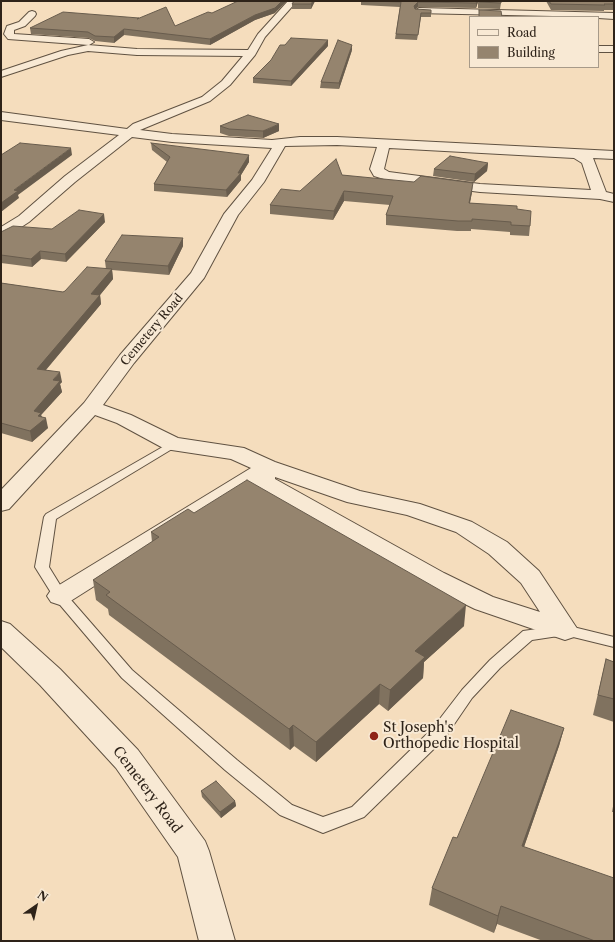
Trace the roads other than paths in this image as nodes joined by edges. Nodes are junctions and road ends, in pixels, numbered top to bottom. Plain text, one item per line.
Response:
1 (293, 1) edge
2 (419, 11) edge
3 (32, 14) dead end
4 (614, 16) edge
5 (91, 43) junction
6 (599, 49) edge
7 (614, 49) edge
8 (251, 53) junction
9 (1, 74) edge
10 (1, 116) edge
11 (130, 133) junction
12 (272, 144) junction
13 (384, 144) junction
14 (577, 154) junction
15 (614, 155) edge
16 (600, 195) junction
17 (614, 198) edge
18 (1, 234) edge
19 (91, 407) junction
20 (173, 444) junction
21 (267, 467) junction
22 (1, 504) edge
23 (60, 596) junction
24 (565, 630) junction
25 (1, 631) edge
26 (614, 642) edge
27 (217, 941) edge

1 - 8 street
2 - 4 street
3 - 5 street
5 - 8 street
5 - 9 street
6 - 7 street
8 - 11 street
10 - 11 street
11 - 12 street
11 - 18 street
12 - 13 street
12 - 19 street, Cemetery Road
13 - 14 street
13 - 16 street
14 - 15 street
14 - 16 street
16 - 17 street
19 - 20 street
19 - 22 street, Cemetery Road
20 - 21 street
20 - 23 lane
21 - 23 street
21 - 24 street
21 - 24 street
23 - 24 lane
24 - 26 lane
25 - 27 street, Cemetery Road

